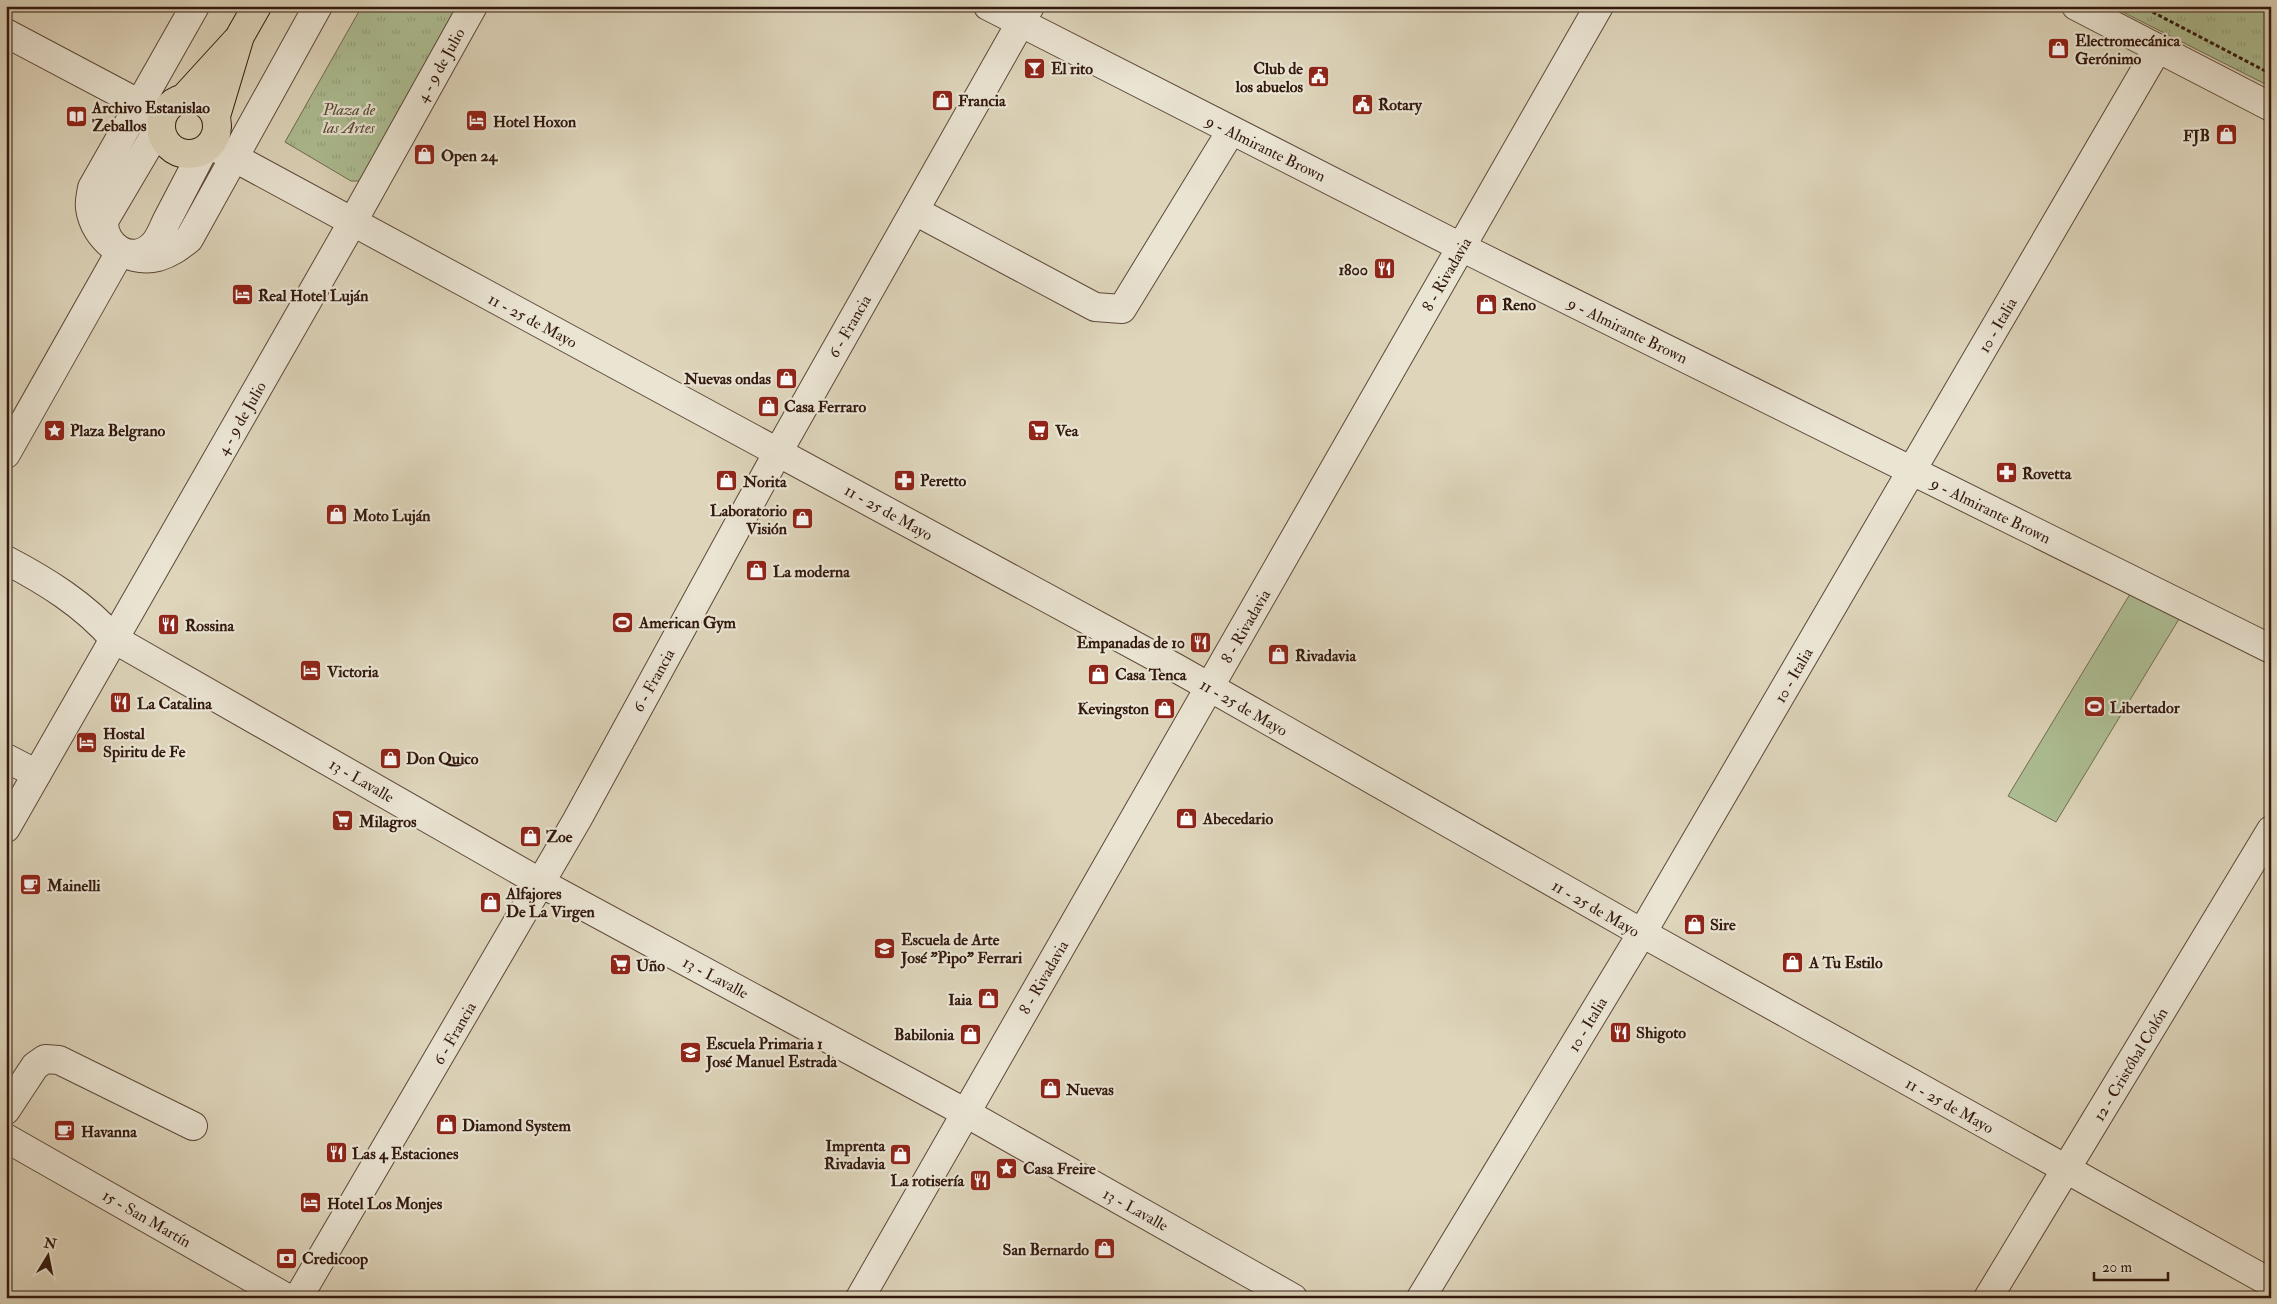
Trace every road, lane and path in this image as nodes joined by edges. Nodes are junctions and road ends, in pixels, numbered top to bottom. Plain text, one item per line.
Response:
1 (194, 6) edge
2 (257, 6) edge
3 (318, 6) edge
4 (473, 6) edge
5 (988, 6) edge
6 (1599, 6) edge
7 (2076, 6) edge
8 (2141, 6) edge
9 (1025, 14) edge
10 (6, 33) edge
11 (240, 36) junction
12 (2158, 48) junction
13 (2271, 74) edge
14 (2271, 107) edge
15 (162, 111) junction
16 (216, 116) junction
17 (1231, 131) junction
18 (207, 148) junction
19 (235, 158) junction
20 (915, 211) junction
21 (352, 222) junction
22 (1461, 247) junction
23 (120, 252) junction
24 (778, 452) junction
25 (6, 454) edge
26 (1912, 471) junction
27 (6, 560) edge
28 (114, 639) junction
29 (2271, 649) edge
30 (1209, 688) junction
31 (6, 758) edge
32 (37, 774) junction
33 (6, 828) edge
34 (2271, 830) edge
35 (541, 883) junction
36 (1642, 933) junction
37 (6, 1110) edge
38 (966, 1113) junction
39 (193, 1126) dead end
40 (6, 1138) edge
41 (2065, 1170) junction
42 (2271, 1283) edge
43 (287, 1298) edge
44 (298, 1298) edge
45 (860, 1298) edge
46 (1293, 1298) edge
47 (1421, 1298) edge
48 (1988, 1298) edge

1 - 15 street
2 - 11 main road
3 - 19 street
4 - 21 street, 4 - 9 de Julio
5 - 9 street, 9 - Almirante Brown
6 - 22 street, 8 - Rivadavia
7 - 12 street
8 - 13 path
9 - 17 street, 9 - Almirante Brown
9 - 20 street, 6 - Francia
10 - 15 street
11 - 15 main road
11 - 16 main road
12 - 14 street
12 - 26 street, 10 - Italia
15 - 16 main road
15 - 18 main road
15 - 23 street
16 - 18 main road
17 - 20 street
17 - 22 street, 9 - Almirante Brown
18 - 19 street, 11 - 25 de Mayo
18 - 23 street
19 - 21 street, 11 - 25 de Mayo
19 - 23 street
20 - 24 street, 6 - Francia
21 - 24 street, 11 - 25 de Mayo
21 - 28 street, 4 - 9 de Julio
22 - 26 street, 9 - Almirante Brown
22 - 30 street, 8 - Rivadavia
23 - 25 street
24 - 30 street, 11 - 25 de Mayo
24 - 35 street, 6 - Francia
26 - 29 street, 9 - Almirante Brown
26 - 36 street, 10 - Italia
27 - 28 street, 13 - Lavalle
28 - 32 street, 4 - 9 de Julio
28 - 35 street, 13 - Lavalle
30 - 36 street, 11 - 25 de Mayo
30 - 38 street, 8 - Rivadavia
31 - 32 street
32 - 33 street, 4 - 9 de Julio
34 - 41 street, 12 - Cristóbal Colón
35 - 38 street, 13 - Lavalle
35 - 44 street, 6 - Francia
36 - 41 street, 11 - 25 de Mayo
36 - 47 street, 10 - Italia
37 - 39 street
38 - 45 street, 8 - Rivadavia
38 - 46 street, 13 - Lavalle
40 - 43 street, 15 - San Martín
41 - 42 street, 11 - 25 de Mayo
41 - 48 street, 12 - Cristóbal Colón

